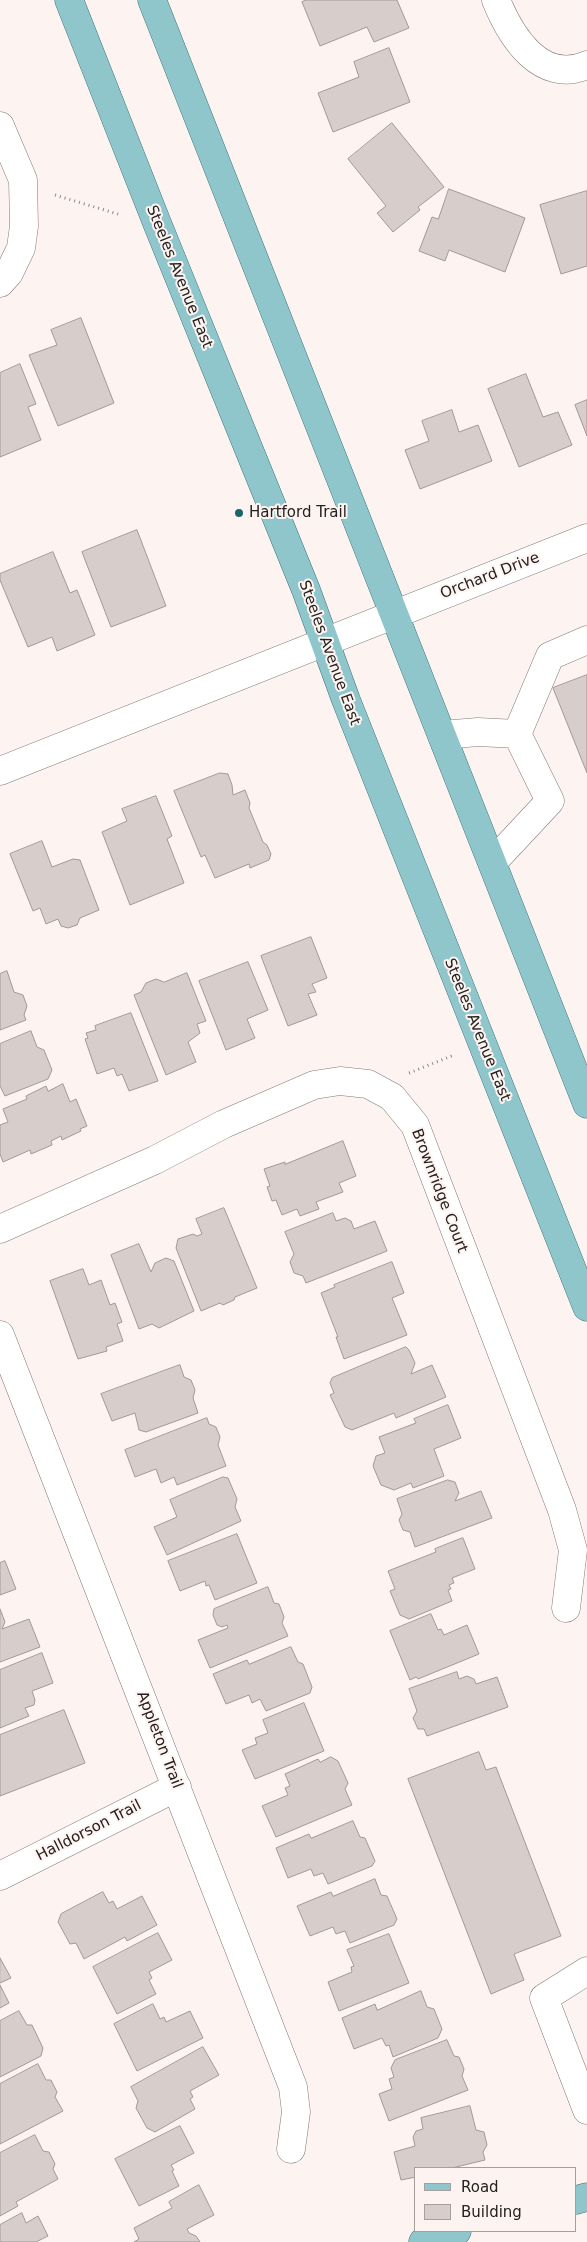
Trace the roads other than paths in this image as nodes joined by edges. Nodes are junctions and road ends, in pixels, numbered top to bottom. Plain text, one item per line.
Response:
1 (69, 0) edge
2 (152, 0) edge
3 (496, 0) edge
4 (587, 65) edge
5 (0, 126) edge
6 (0, 283) edge
7 (587, 538) edge
8 (394, 614) junction
9 (587, 640) edge
10 (325, 641) junction
11 (442, 734) junction
12 (517, 734) junction
13 (0, 770) edge
14 (493, 862) junction
15 (587, 1104) edge
16 (0, 1229) edge
17 (587, 1306) edge
18 (0, 1335) edge
19 (566, 1608) dead end
20 (177, 1787) junction
21 (0, 1876) edge
22 (587, 1971) edge
23 (587, 2110) edge
24 (291, 2149) dead end
25 (454, 2232) edge
26 (422, 2242) edge

1 - 10 main road, Steeles Avenue East
2 - 8 main road
3 - 4 street
5 - 6 street
7 - 8 street, Orchard Drive
8 - 10 street
8 - 11 main road
9 - 12 street
10 - 13 street
10 - 17 main road, Steeles Avenue East
11 - 12 street
11 - 14 main road
12 - 14 street
14 - 15 main road
16 - 19 street, Brownridge Court
18 - 20 street, Appleton Trail
20 - 21 street, Halldorson Trail
20 - 24 street, Appleton Trail
22 - 23 street
25 - 26 main road

